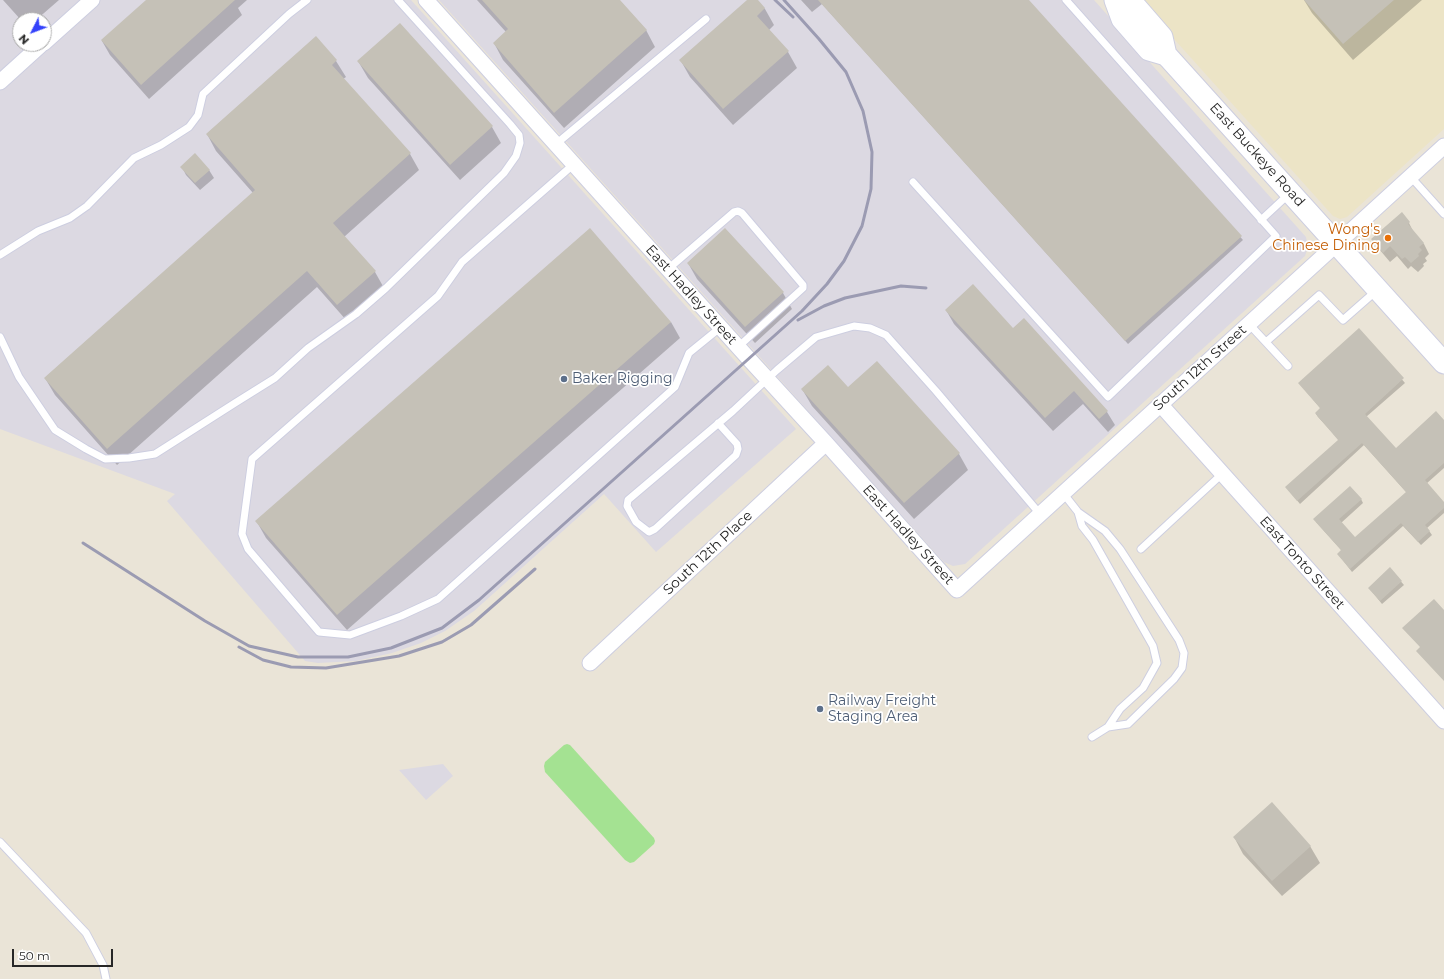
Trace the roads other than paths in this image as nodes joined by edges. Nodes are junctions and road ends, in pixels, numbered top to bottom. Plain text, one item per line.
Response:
1 (92, 0) edge
2 (306, 0) edge
3 (398, 0) edge
4 (426, 0) edge
5 (1066, 0) edge
6 (1115, 0) edge
7 (1122, 0) edge
8 (706, 19) dead end
9 (52, 35) edge
10 (33, 52) edge
11 (1166, 55) junction
12 (0, 82) edge
13 (556, 144) junction
14 (1444, 146) edge
15 (574, 164) junction
16 (1410, 176) junction
17 (913, 182) dead end
18 (1290, 193) junction
19 (1444, 214) edge
20 (1261, 220) junction
21 (1336, 244) junction
22 (0, 255) edge
23 (668, 269) junction
24 (1377, 289) junction
25 (1249, 324) junction
26 (721, 327) junction
27 (0, 337) edge
28 (1266, 342) junction
29 (738, 347) junction
30 (1444, 363) edge
31 (1288, 366) dead end
32 (768, 379) junction
33 (1160, 404) junction
34 (718, 423) junction
35 (826, 442) junction
36 (1222, 474) junction
37 (1063, 493) junction
38 (1078, 512) junction
39 (1040, 514) junction
40 (1141, 549) dead end
41 (957, 590) joint
42 (590, 663) dead end
43 (1444, 721) edge
44 (1108, 727) junction
45 (1092, 737) dead end
46 (0, 842) edge
47 (106, 979) edge

1 - 9 street
2 - 22 lane
3 - 27 lane
4 - 13 street, East Hadley Street
5 - 20 lane
6 - 11 main road, East Buckeye Road
7 - 11 main road, East Buckeye Road
8 - 13 lane
10 - 12 street
11 - 18 main road, East Buckeye Road
13 - 15 street, East Hadley Street
14 - 16 street, South 12th Street
15 - 23 street, East Hadley Street
15 - 26 lane
16 - 19 lane
16 - 21 street, South 12th Street
17 - 20 lane
18 - 20 lane
18 - 21 main road, East Buckeye Road
21 - 24 main road, East Buckeye Road
21 - 25 street, South 12th Street
23 - 26 street, East Hadley Street
23 - 29 lane
24 - 28 lane
24 - 30 main road, East Buckeye Road
25 - 28 lane
25 - 33 street, South 12th Street
26 - 29 street, East Hadley Street
28 - 31 lane
29 - 32 street, East Hadley Street
32 - 34 lane
32 - 35 street, East Hadley Street
32 - 39 lane
33 - 36 street, East Tonto Street
33 - 37 street, South 12th Street
34 - 34 lane
35 - 41 street, East Hadley Street
35 - 42 street, South 12th Place
36 - 40 lane
36 - 43 street, East Tonto Street
37 - 38 lane
37 - 39 street, South 12th Street
38 - 44 lane
38 - 44 lane
39 - 41 street, South 12th Street
44 - 45 lane
46 - 47 lane

